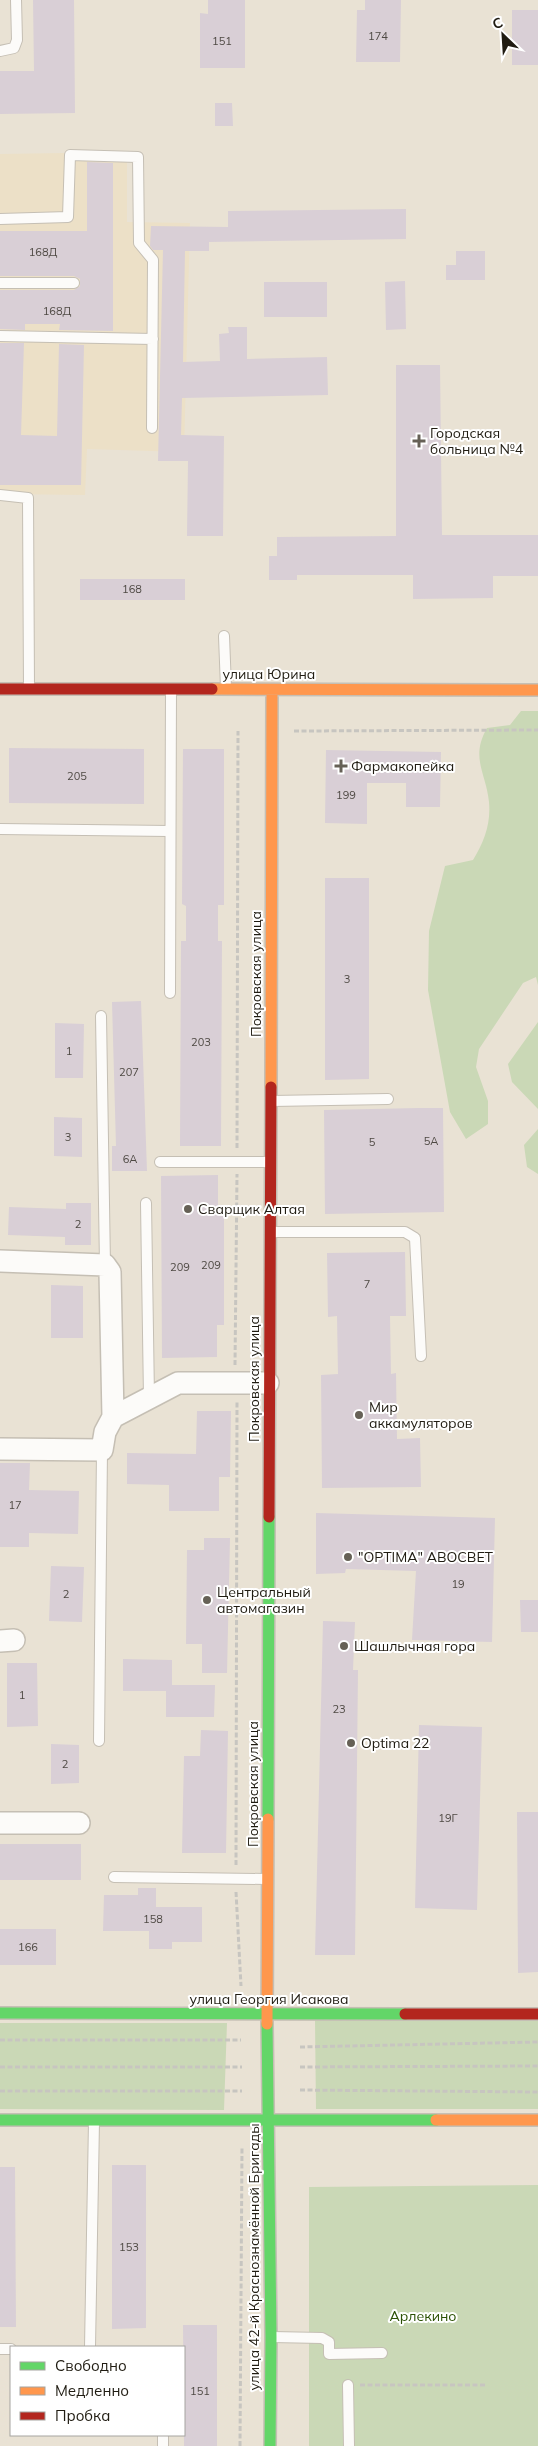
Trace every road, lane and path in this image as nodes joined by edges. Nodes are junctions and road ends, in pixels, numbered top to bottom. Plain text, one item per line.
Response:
1 (16, 0) edge
2 (0, 51) edge
3 (0, 218) edge
4 (0, 283) edge
5 (74, 283) dead end
6 (0, 336) edge
7 (153, 339) junction
8 (152, 428) dead end
9 (0, 495) edge
10 (224, 636) dead end
11 (29, 688) junction
12 (0, 689) edge
13 (170, 689) junction
14 (226, 689) junction
15 (272, 690) junction
16 (538, 690) edge
17 (538, 730) edge
18 (238, 731) dead end
19 (272, 731) junction
20 (0, 830) edge
21 (169, 832) junction
22 (170, 993) dead end
23 (101, 1016) dead end
24 (388, 1099) dead end
25 (271, 1101) junction
26 (160, 1162) dead end
27 (237, 1162) junction
28 (270, 1162) junction
29 (146, 1202) dead end
30 (269, 1232) junction
31 (0, 1261) edge
32 (105, 1264) junction
33 (421, 1356) dead end
34 (268, 1383) junction
35 (235, 1384) junction
36 (148, 1397) junction
37 (113, 1416) junction
38 (0, 1449) edge
39 (102, 1450) junction
40 (99, 1741) dead end
41 (0, 1823) edge
42 (79, 1823) dead end
43 (114, 1877) dead end
44 (236, 1879) junction
45 (268, 1879) junction
46 (241, 1986) dead end
47 (0, 2014) edge
48 (538, 2014) edge
49 (267, 2015) junction
50 (0, 2040) edge
51 (241, 2040) dead end
52 (538, 2042) edge
53 (300, 2047) dead end
54 (538, 2066) edge
55 (0, 2067) edge
56 (242, 2067) dead end
57 (300, 2067) dead end
58 (267, 2068) joint
59 (300, 2090) dead end
60 (242, 2091) dead end
61 (0, 2092) edge
62 (538, 2092) edge
63 (0, 2120) edge
64 (94, 2120) junction
65 (268, 2120) junction
66 (538, 2120) edge
67 (242, 2147) dead end
68 (271, 2337) junction
69 (90, 2346) edge
70 (382, 2352) dead end
71 (348, 2385) joint
72 (485, 2385) dead end
73 (240, 2446) edge
74 (270, 2446) edge
75 (349, 2446) edge

1 - 2 lane
3 - 7 lane
4 - 5 lane
6 - 7 lane
7 - 8 lane
9 - 11 lane
10 - 14 lane
11 - 12 street, улица Юрина
11 - 13 street, улица Юрина
13 - 14 street, улица Юрина
13 - 21 lane
14 - 15 street, улица Юрина
15 - 16 street, улица Юрина
15 - 19 street, Покровская улица
17 - 19 path
18 - 27 path
19 - 25 street, Покровская улица
20 - 21 lane
21 - 22 lane
23 - 32 lane
24 - 25 lane
25 - 28 street, Покровская улица
26 - 27 lane
27 - 28 lane
27 - 35 path
28 - 30 street, Покровская улица
29 - 36 lane
30 - 33 lane
30 - 34 street, Покровская улица
31 - 32 street
32 - 37 street
34 - 35 street
34 - 45 street, Покровская улица
35 - 36 street
35 - 44 path
36 - 37 street
37 - 39 street
38 - 39 street
39 - 40 lane
41 - 42 street
43 - 44 lane
44 - 45 lane
44 - 46 path
45 - 49 street, Покровская улица
47 - 49 street, улица Георгия Исакова
48 - 49 street, улица Георгия Исакова
49 - 58 street, Покровская улица
50 - 51 path
52 - 53 path
54 - 57 path
55 - 56 path
58 - 65 street, улица 42-й Краснознамённой Бригады
59 - 62 path
60 - 61 path
63 - 64 street
64 - 65 street
64 - 69 lane
65 - 66 street
65 - 68 street, улица 42-й Краснознамённой Бригады
67 - 73 path
68 - 70 lane
68 - 74 street, улица 42-й Краснознамённой Бригады
71 - 72 path
71 - 75 lane

